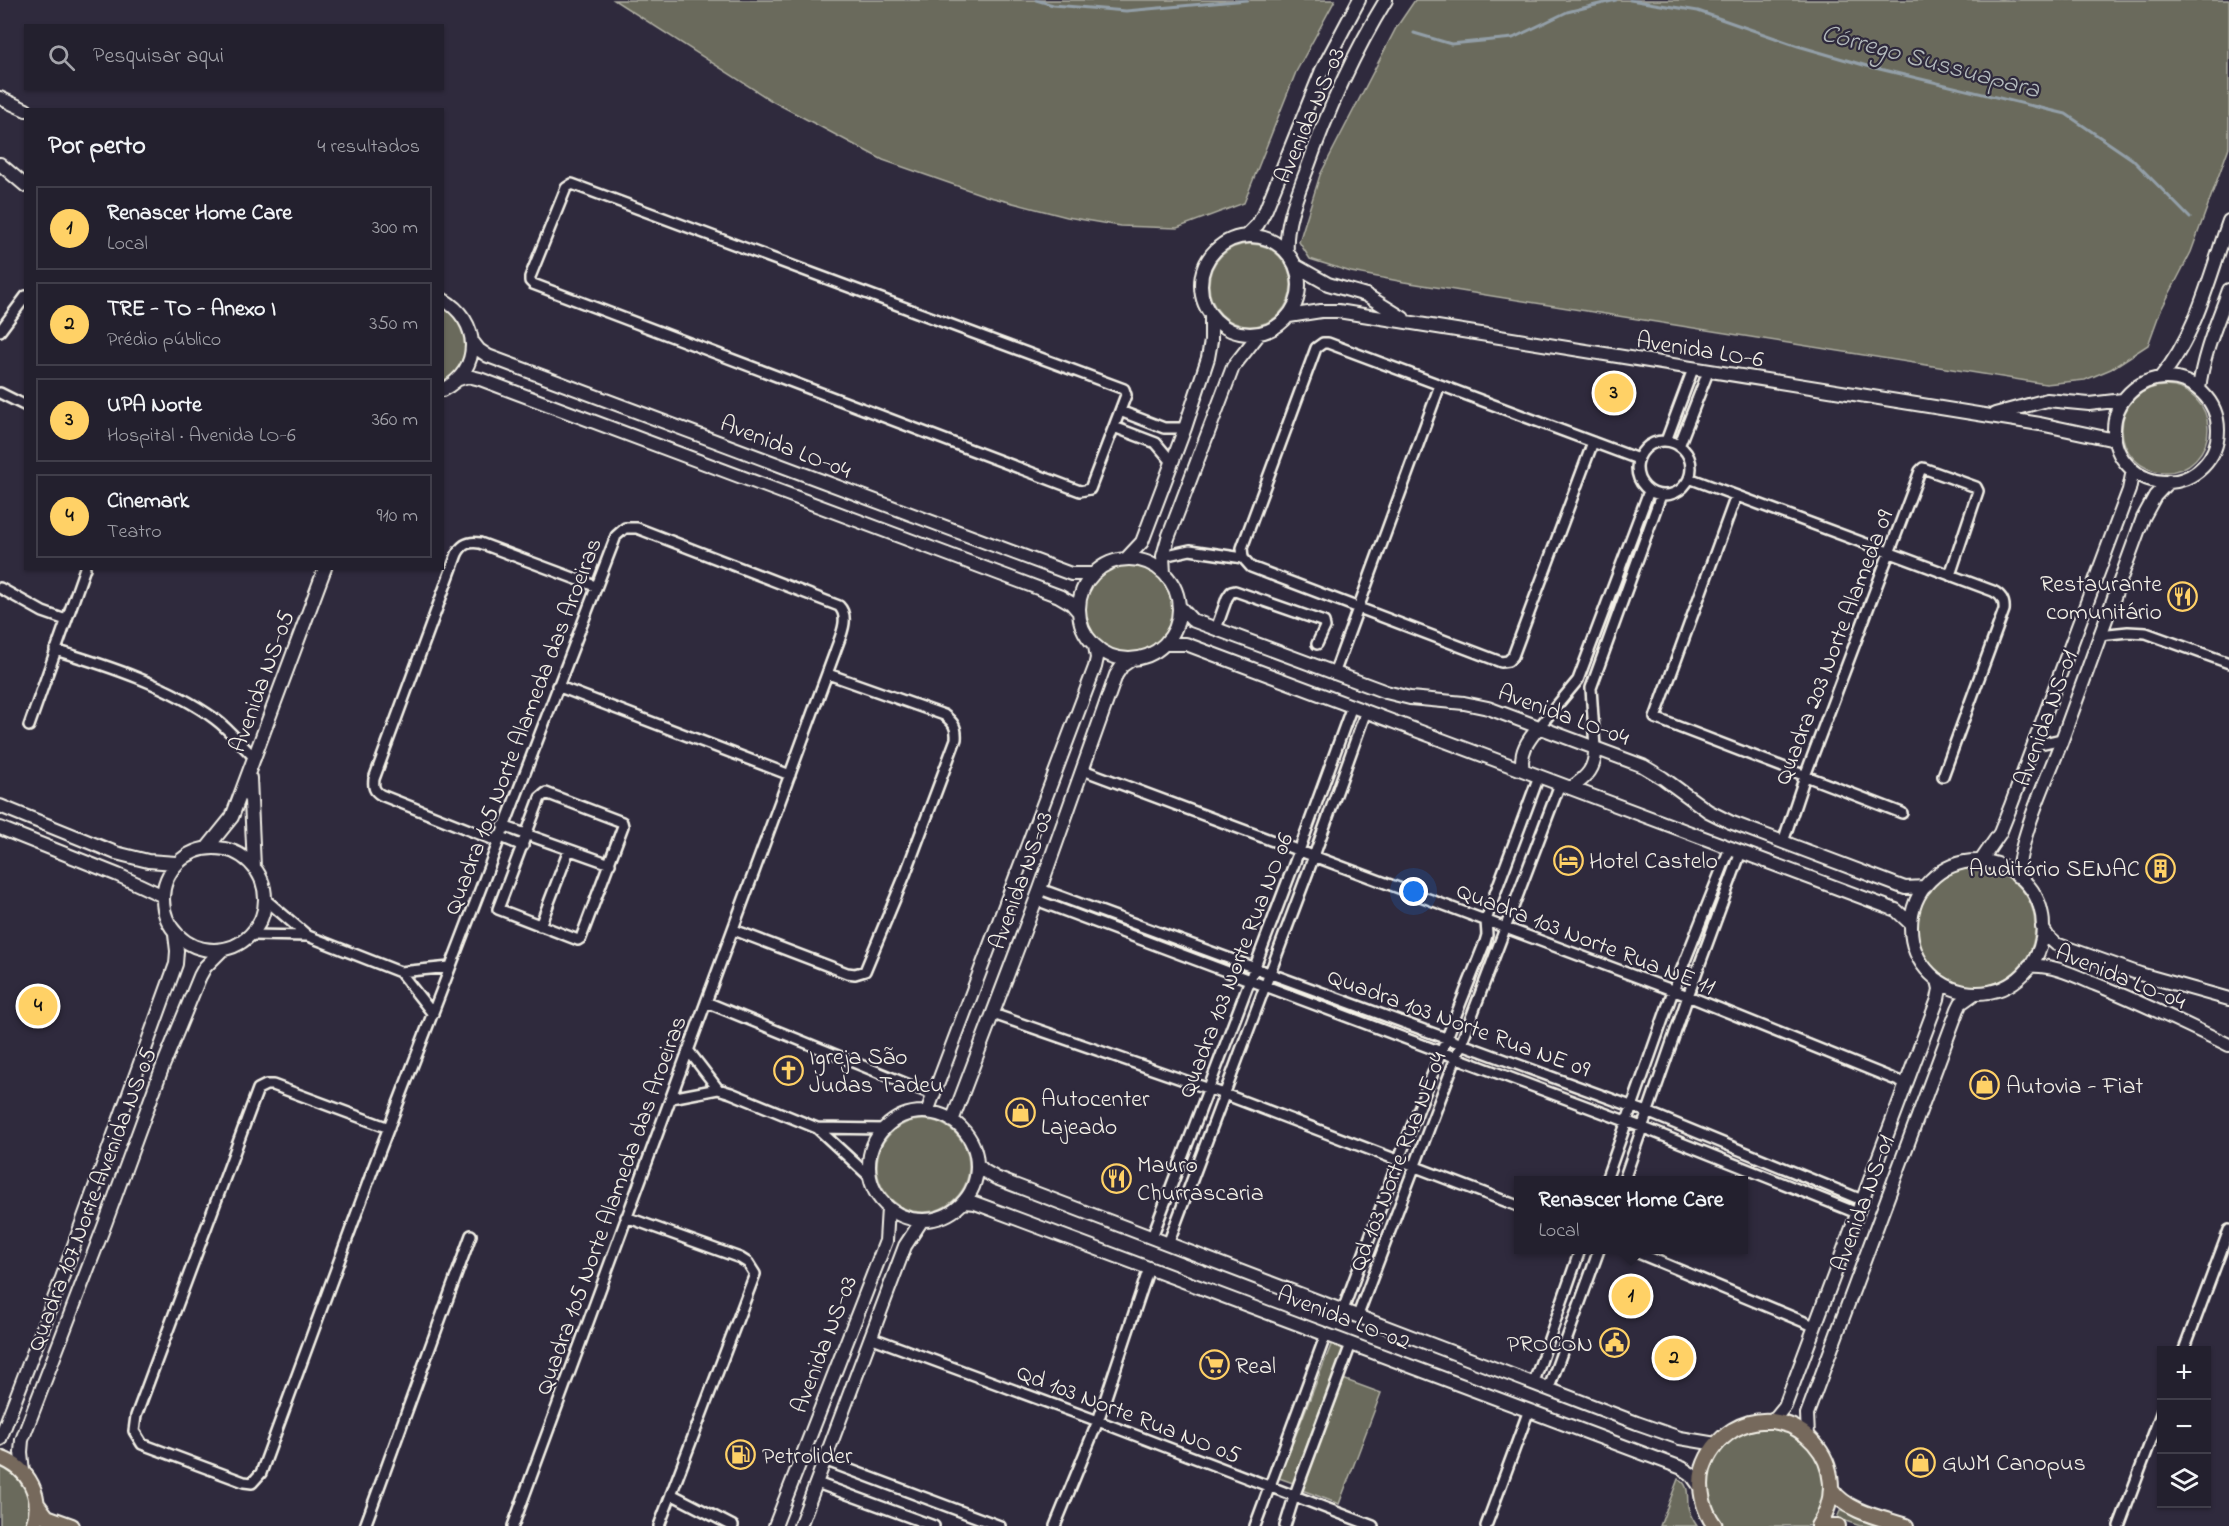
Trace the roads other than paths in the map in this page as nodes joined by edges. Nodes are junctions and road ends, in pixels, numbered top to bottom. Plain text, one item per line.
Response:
1 (1359, 0) edge
2 (1386, 0) edge
3 (0, 98) edge
4 (24, 109) edge
5 (0, 164) edge
6 (24, 184) edge
7 (2229, 221) edge
8 (1246, 236) junction
9 (1287, 252) junction
10 (1296, 266) junction
11 (2229, 290) edge
12 (24, 299) edge
13 (444, 299) edge
14 (1211, 315) junction
15 (1289, 316) junction
16 (1412, 323) junction
17 (0, 331) edge
18 (1259, 334) junction
19 (472, 341) junction
20 (1693, 369) junction
21 (1708, 372) junction
22 (2161, 377) junction
23 (459, 379) junction
24 (1440, 385) junction
25 (444, 389) edge
26 (2199, 389) junction
27 (0, 393) edge
28 (2123, 400) junction
29 (24, 405) edge
30 (1120, 411) junction
31 (1981, 416) junction
32 (1114, 427) junction
33 (1185, 428) junction
34 (2115, 440) junction
35 (1666, 441) junction
36 (1593, 442) junction
37 (1679, 446) junction
38 (1638, 459) junction
39 (1172, 462) junction
40 (2133, 470) junction
41 (1689, 478) junction
42 (2169, 481) junction
43 (1649, 490) junction
44 (1661, 495) junction
45 (1736, 495) junction
46 (1890, 552) junction
47 (1163, 556) junction
48 (1244, 558) junction
49 (1126, 559) junction
50 (84, 570) edge
51 (324, 570) edge
52 (1164, 573) junction
53 (1093, 574) junction
54 (1950, 575) junction
55 (595, 586) junction
56 (0, 588) edge
57 (1179, 606) junction
58 (1357, 607) junction
59 (1078, 611) junction
60 (66, 620) junction
61 (1216, 629) junction
62 (2099, 635) junction
63 (1166, 644) junction
64 (1317, 644) dead end
65 (1095, 646) junction
66 (55, 650) junction
67 (1132, 659) junction
68 (2229, 663) edge
69 (828, 674) junction
70 (1334, 674) junction
71 (556, 686) junction
72 (1352, 706) junction
73 (1366, 711) junction
74 (29, 726) dead end
75 (1539, 727) junction
76 (2062, 739) junction
77 (2035, 745) junction
78 (1595, 748) junction
79 (255, 758) junction
80 (1083, 770) junction
81 (1523, 770) junction
82 (249, 773) junction
83 (790, 775) junction
84 (1539, 776) junction
85 (1805, 776) junction
86 (1943, 776) dead end
87 (1566, 786) junction
88 (0, 806) edge
89 (1902, 813) dead end
90 (503, 826) junction
91 (0, 828) edge
92 (527, 836) junction
93 (498, 839) junction
94 (1783, 842) junction
95 (523, 846) junction
96 (207, 848) junction
97 (569, 850) junction
98 (1736, 850) junction
99 (1299, 851) junction
100 (1314, 856) junction
101 (1980, 862) junction
102 (176, 863) junction
103 (610, 864) junction
104 (254, 867) junction
105 (2017, 876) junction
106 (1925, 886) junction
107 (1038, 894) junction
108 (162, 895) junction
109 (266, 900) junction
110 (1486, 921) junction
111 (1911, 924) junction
112 (540, 926) junction
113 (2042, 927) junction
114 (1506, 928) junction
115 (734, 930) junction
116 (176, 934) junction
117 (251, 935) junction
118 (308, 936) junction
119 (222, 950) junction
120 (1256, 966) junction
121 (2030, 966) junction
122 (450, 967) junction
123 (400, 972) junction
124 (1269, 972) junction
125 (1251, 980) junction
126 (1938, 980) junction
127 (1264, 985) junction
128 (1673, 991) junction
129 (1975, 993) junction
130 (1688, 996) junction
131 (2229, 999) edge
132 (706, 1002) junction
133 (433, 1014) junction
134 (993, 1014) junction
135 (1448, 1039) junction
136 (1462, 1044) junction
137 (2229, 1045) edge
138 (688, 1050) junction
139 (1443, 1052) junction
140 (1457, 1057) junction
141 (1906, 1084) junction
142 (718, 1089) junction
143 (1208, 1089) junction
144 (934, 1095) junction
145 (1224, 1095) junction
146 (671, 1098) junction
147 (1633, 1107) junction
148 (927, 1112) junction
149 (1647, 1112) junction
150 (952, 1121) junction
151 (1628, 1122) junction
152 (389, 1128) junction
153 (817, 1128) junction
154 (1644, 1128) junction
155 (884, 1129) junction
156 (1398, 1161) junction
157 (977, 1164) junction
158 (1415, 1167) junction
159 (1608, 1176) edge
160 (1626, 1176) edge
161 (870, 1177) junction
162 (1862, 1200) junction
163 (964, 1202) junction
164 (1514, 1204) edge
165 (888, 1208) junction
166 (1857, 1213) junction
167 (626, 1217) junction
168 (922, 1220) junction
169 (2229, 1230) edge
170 (471, 1235) dead end
171 (1152, 1238) junction
172 (1168, 1244) junction
173 (1579, 1254) edge
174 (1598, 1254) edge
175 (1641, 1254) edge
176 (1149, 1268) junction
177 (1343, 1310) junction
178 (1359, 1316) junction
179 (1814, 1326) junction
180 (1326, 1334) junction
181 (870, 1337) junction
182 (1351, 1344) junction
183 (2186, 1346) edge
184 (1534, 1382) junction
185 (1549, 1388) junction
186 (1529, 1410) junction
187 (1098, 1421) junction
188 (1767, 1422) junction
189 (2157, 1424) edge
190 (1808, 1437) junction
191 (0, 1439) edge
192 (1716, 1444) junction
193 (0, 1458) edge
194 (825, 1460) junction
195 (23, 1472) junction
196 (817, 1483) junction
197 (1269, 1488) junction
198 (1701, 1488) junction
199 (1832, 1490) junction
200 (671, 1494) junction
201 (1294, 1497) junction
202 (37, 1504) junction
203 (33, 1526) edge
204 (72, 1526) edge
205 (365, 1526) edge
206 (513, 1526) edge
207 (659, 1526) edge
208 (733, 1526) edge
209 (775, 1526) edge
210 (800, 1526) edge
211 (933, 1526) edge
212 (1000, 1526) edge
213 (1055, 1526) edge
214 (1255, 1526) edge
215 (1285, 1526) edge
216 (1373, 1526) edge
217 (1486, 1526) edge
218 (1714, 1526) edge
219 (1820, 1526) edge
220 (1838, 1526) edge
221 (1906, 1526) edge
222 (2119, 1526) edge

1 - 8 street, Avenida NS-03
2 - 9 street, Avenida NS-03
3 - 4 street
5 - 6 street
7 - 22 street
8 - 9 street
8 - 14 street, Avenida NS-03
9 - 10 street
10 - 15 street
10 - 16 street
11 - 26 street
12 - 17 street
13 - 19 street
14 - 18 street
14 - 33 street, Avenida NS-03
15 - 16 street, Avenida LO-6
15 - 18 street
16 - 20 street, Avenida LO-6
18 - 47 street
19 - 23 street
19 - 53 street, Avenida LO-04
20 - 21 street, Avenida LO-6
20 - 35 street
21 - 31 street, Avenida LO-6
21 - 37 street
22 - 26 street
22 - 28 street
23 - 25 street
23 - 59 street, Avenida LO-04
24 - 36 street
24 - 48 street
24 - 58 street
26 - 42 street
27 - 29 street
28 - 31 street
28 - 34 street
30 - 32 street
30 - 32 street
30 - 33 street
31 - 34 street, Avenida LO-6
32 - 39 street
33 - 39 street, Avenida NS-03
34 - 40 street
35 - 37 street
35 - 38 street
36 - 38 street
36 - 58 street
37 - 41 street
38 - 43 street
39 - 49 street, Avenida NS-03
40 - 42 street
40 - 77 street, Avenida NS-01
41 - 44 street
41 - 45 street
42 - 62 street, Avenida NS-01
43 - 44 street
43 - 75 street
44 - 78 street
45 - 46 street
45 - 85 street
46 - 54 street
46 - 54 street, Quadra 203 Norte Alameda 09
46 - 85 street, Quadra 203 Norte Alameda 09
47 - 48 street
47 - 52 street
48 - 58 street
49 - 52 street
49 - 53 street
50 - 60 street
51 - 79 street, Avenida NS-05
52 - 57 street
53 - 59 street
54 - 86 street
55 - 69 street, Quadra 105 Norte Alameda das Aroeiras
55 - 71 street, Quadra 105 Norte Alameda das Aroeiras
55 - 93 street
56 - 60 street
57 - 61 street, Avenida LO-04
57 - 63 street
58 - 70 street
59 - 65 street
60 - 66 street
61 - 64 street
61 - 70 street, Avenida LO-04
62 - 68 street
62 - 76 street, Avenida NS-01
63 - 67 street
63 - 72 street
65 - 67 street
65 - 144 street, Avenida NS-03
66 - 74 street
66 - 79 street
67 - 80 street, Avenida NS-03
69 - 83 street, Quadra 105 Norte Alameda das Aroeiras
69 - 115 street
70 - 75 street, Avenida LO-04
71 - 83 street
71 - 90 street, Quadra 105 Norte Alameda das Aroeiras
72 - 73 street
72 - 99 street, Quadra 103 Norte Rua NO 06
73 - 81 street
73 - 100 street, Quadra 103 Norte Rua NO 06
75 - 78 street, Avenida LO-04
75 - 81 street
76 - 77 street
76 - 105 street, Avenida NS-01
77 - 101 street, Avenida NS-01
78 - 87 street
78 - 94 street, Avenida LO-04
79 - 82 street, Avenida NS-05
80 - 99 street, Quadra 103 Norte Rua NE 11
80 - 107 street, Avenida NS-03
81 - 84 street
82 - 96 street
82 - 104 street
83 - 115 street, Quadra 105 Norte Alameda das Aroeiras
84 - 87 street
84 - 110 street
85 - 89 street
85 - 94 street, Quadra 203 Norte Alameda 09
87 - 98 street
87 - 114 street, Qd 103 Norte Rua NE 04
88 - 102 street
90 - 92 street
90 - 93 street, Quadra 105 Norte Alameda das Aroeiras
91 - 108 street
92 - 95 street
92 - 97 street
92 - 103 street
93 - 95 street
93 - 122 street, Quadra 105 Norte Alameda das Aroeiras
94 - 106 street, Avenida LO-04
95 - 112 street
96 - 102 street
96 - 104 street
97 - 103 street
97 - 112 street
98 - 111 street
98 - 128 street
98 - 130 street
99 - 100 street, Quadra 103 Norte Rua NE 11
99 - 120 street, Quadra 103 Norte Rua NO 06
100 - 110 street, Quadra 103 Norte Rua NE 11
100 - 124 street, Quadra 103 Norte Rua NO 06
101 - 105 street
101 - 106 street
102 - 108 street
103 - 112 street
104 - 109 street
105 - 113 street
106 - 111 street
107 - 120 street, Quadra 103 Norte Rua NE 09
107 - 125 street, Quadra 103 Norte Rua NE 09
107 - 134 street, Avenida NS-03
108 - 116 street
109 - 117 street
109 - 118 street
110 - 114 street, Quadra 103 Norte Rua NE 11
110 - 135 street
111 - 126 street
113 - 121 street
113 - 131 street, Avenida LO-04
114 - 128 street, Quadra 103 Norte Rua NE 11
114 - 136 street, Qd 103 Norte Rua NE 04
115 - 132 street, Quadra 105 Norte Alameda das Aroeiras
116 - 119 street
116 - 191 street, Quadra 107 Norte Avenida NS 05
117 - 118 street
117 - 119 street
118 - 123 street
119 - 195 street, Quadra 107 Norte Avenida NS 05
120 - 124 street, Quadra 103 Norte Rua NE 09
120 - 125 street, Quadra 103 Norte Rua NO 06
121 - 129 street
121 - 137 street, Avenida LO-04
122 - 123 street
122 - 133 street, Quadra 105 Norte Alameda das Aroeiras
123 - 133 street
124 - 127 street, Quadra 103 Norte Rua NO 06
124 - 135 street, Quadra 103 Norte Rua NE 09
125 - 127 street, Quadra 103 Norte Rua NE 09
125 - 143 street, Quadra 103 Norte Rua NO 06
126 - 129 street
126 - 141 street, Avenida NS-01
127 - 139 street, Quadra 103 Norte Rua NE 09
127 - 145 street, Quadra 103 Norte Rua NO 06
128 - 130 street, Quadra 103 Norte Rua NE 11
128 - 147 street
129 - 190 street, Avenida NS-01
130 - 141 street, Quadra 103 Norte Rua NE 11
130 - 149 street
132 - 138 street, Quadra 105 Norte Alameda das Aroeiras
132 - 144 street
133 - 152 street, Quadra 105 Norte Alameda das Aroeiras
134 - 143 street
134 - 150 street, Avenida NS-03
135 - 136 street, Quadra 103 Norte Rua NE 09
135 - 139 street
136 - 140 street, Qd 103 Norte Rua NE 04
136 - 147 street, Quadra 103 Norte Rua NE 09
138 - 142 street
138 - 146 street, Quadra 105 Norte Alameda das Aroeiras
139 - 140 street, Quadra 103 Norte Rua NE 09
139 - 156 street
140 - 151 street, Quadra 103 Norte Rua NE 09
140 - 158 street, Qd 103 Norte Rua NE 04
141 - 162 street, Avenida NS-01
142 - 146 street
142 - 153 street
143 - 145 street
143 - 171 street, Quadra 103 Norte Rua NO 06
144 - 148 street, Avenida NS-03
145 - 156 street
145 - 172 street, Quadra 103 Norte Rua NO 06
146 - 167 street, Quadra 105 Norte Alameda das Aroeiras
147 - 149 street, Quadra 103 Norte Rua NE 09
147 - 151 street
148 - 150 street
148 - 155 street
149 - 154 street
149 - 162 street, Quadra 103 Norte Rua NE 09
150 - 157 street
151 - 154 street, Quadra 103 Norte Rua NE 09
151 - 159 street
152 - 152 street, Quadra 105 Norte Alameda das Aroeiras
153 - 155 street
153 - 161 street
154 - 160 street
154 - 166 street, Quadra 103 Norte Rua NE 09
155 - 161 street
156 - 158 street
156 - 177 street
157 - 163 street
157 - 171 street, Avenida LO-02
158 - 164 street
158 - 178 street, Qd 103 Norte Rua NE 04
161 - 165 street
162 - 166 street, Avenida NS-01
163 - 168 street
163 - 176 street, Avenida LO-02
165 - 168 street
165 - 209 street, Avenida NS-03
166 - 179 street, Avenida NS-01
167 - 200 street
167 - 206 street, Quadra 105 Norte Alameda das Aroeiras
168 - 181 street, Avenida NS-03
169 - 183 street
170 - 205 street
171 - 172 street, Avenida LO-02
172 - 177 street, Avenida LO-02
173 - 184 street
174 - 185 street
175 - 179 street
176 - 180 street, Avenida LO-02
176 - 187 street
177 - 178 street, Avenida LO-02
178 - 184 street, Avenida LO-02
179 - 188 street, Avenida NS-01
180 - 182 street, Avenida LO-02
180 - 197 street
181 - 187 street, Qd 103 Norte Rua NO 05
181 - 194 street, Avenida NS-03
182 - 186 street, Avenida LO-02
182 - 201 street
184 - 185 street, Avenida LO-02
185 - 192 street, Avenida LO-02
186 - 198 street, Avenida LO-02
186 - 217 street
187 - 197 street, Qd 103 Norte Rua NO 05
187 - 213 street
188 - 190 main road
188 - 192 main road
189 - 222 street
190 - 199 main road
192 - 198 main road
193 - 195 main road
194 - 196 street, Avenida NS-03
194 - 212 street
195 - 202 main road
196 - 210 street, Avenida NS-03
196 - 211 street
197 - 201 street, Qd 103 Norte Rua NO 05
197 - 214 street
198 - 218 main road
199 - 219 main road
199 - 221 main road
200 - 207 street
200 - 208 street
201 - 215 street
201 - 216 street, Qd 103 Norte Rua NO 05
202 - 203 main road
202 - 204 main road
219 - 220 main road

